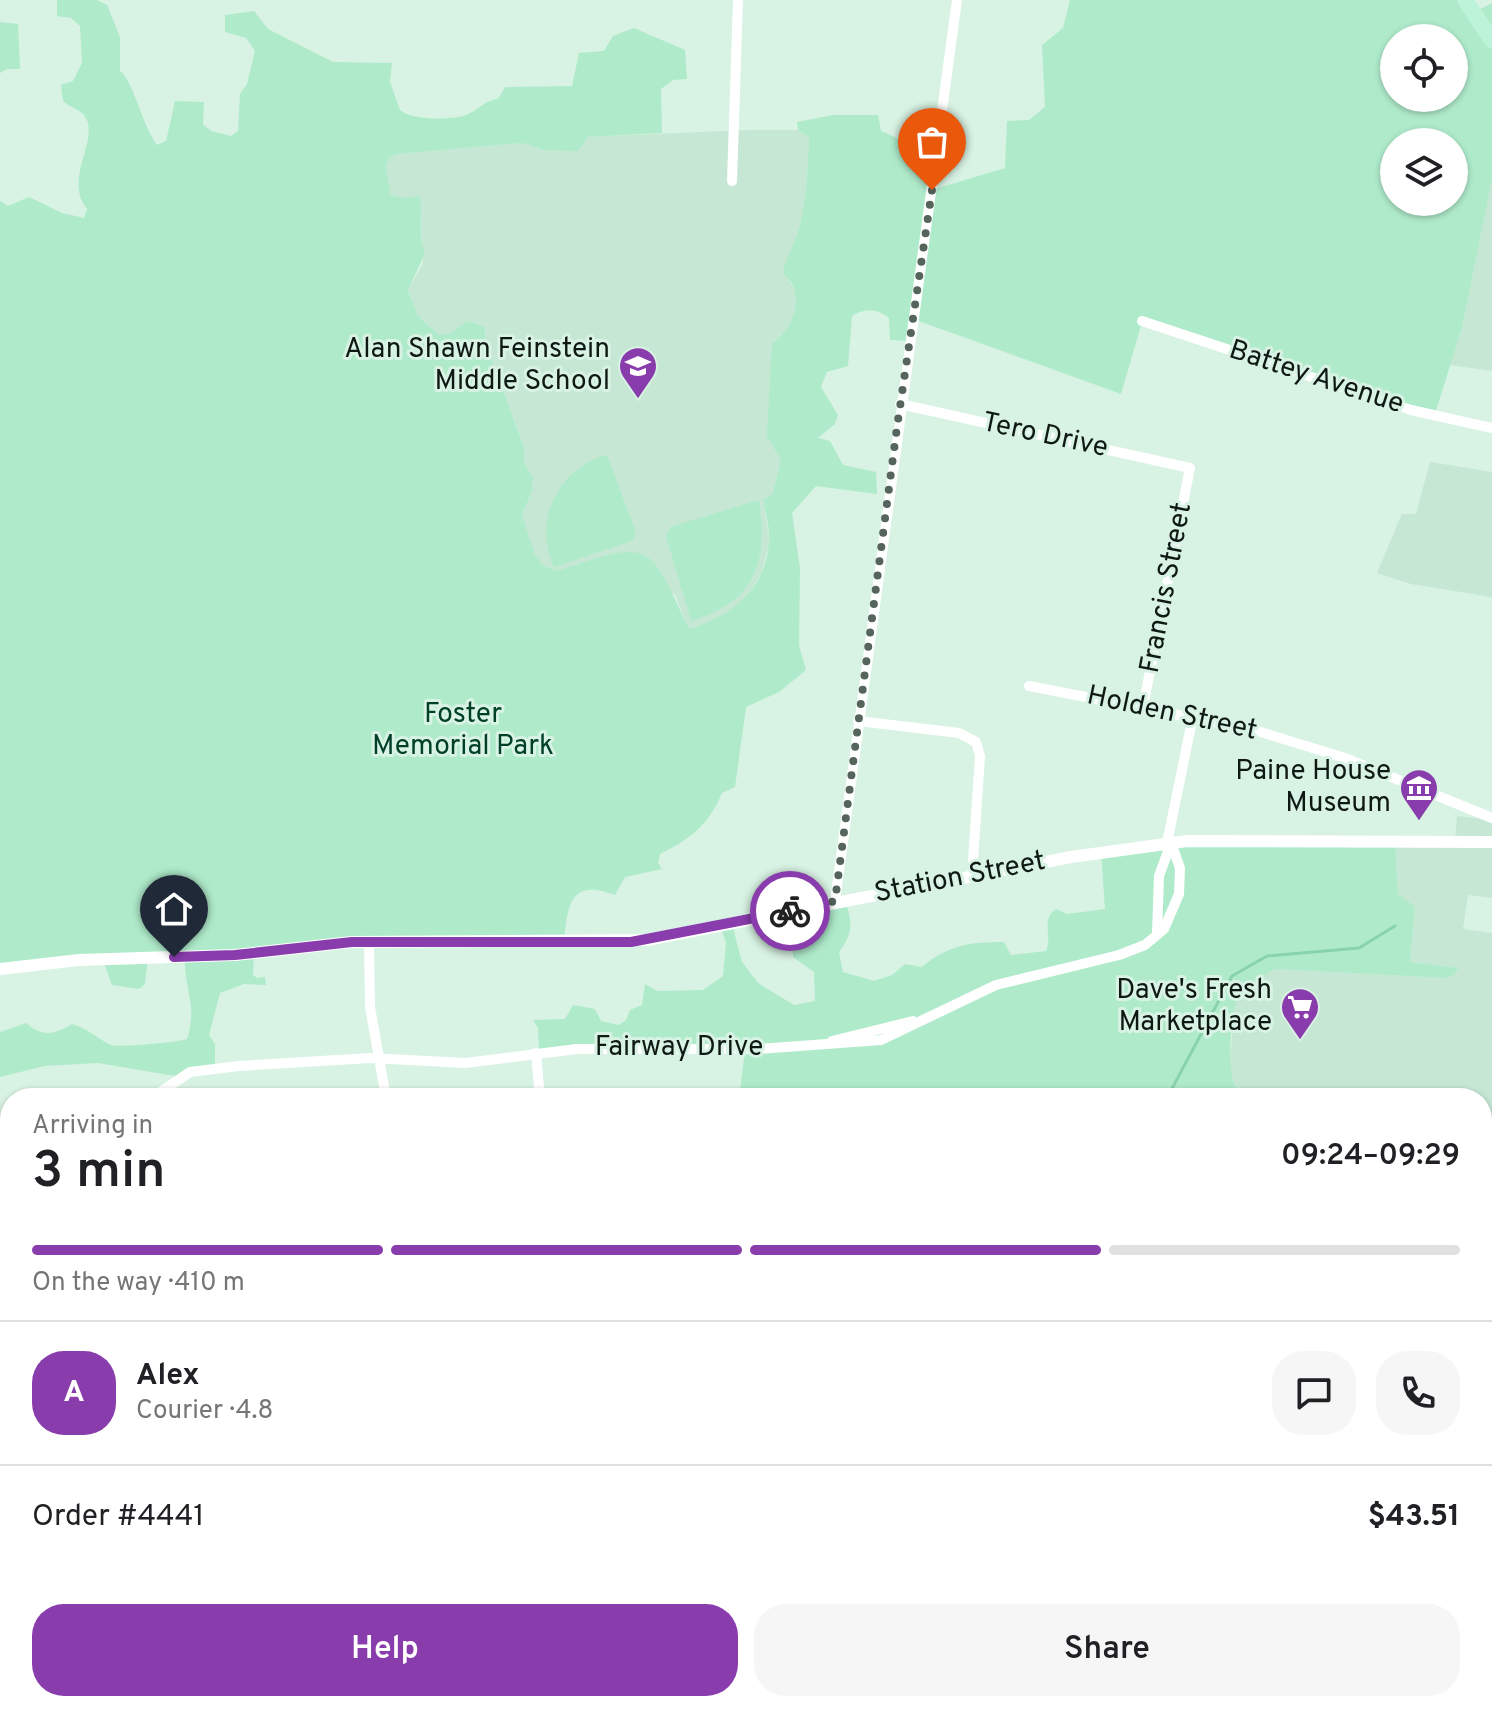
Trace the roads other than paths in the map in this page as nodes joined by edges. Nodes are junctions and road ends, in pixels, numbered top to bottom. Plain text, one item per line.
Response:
1 (738, 0) edge
2 (957, 0) edge
3 (1465, 0) edge
4 (1492, 40) edge
5 (732, 181) dead end
6 (1142, 321) dead end
7 (900, 404) junction
8 (1492, 428) edge
9 (1190, 468) joint
10 (1029, 686) dead end
11 (1143, 707) junction
12 (1193, 716) junction
13 (858, 721) junction
14 (1492, 818) edge
15 (1492, 842) edge
16 (1169, 843) junction
17 (972, 875) junction
18 (835, 901) junction
19 (1157, 936) junction
20 (369, 942) junction
21 (0, 969) edge
22 (536, 1053) junction
23 (379, 1058) junction
24 (165, 1088) edge
25 (384, 1088) edge
26 (539, 1088) edge

1 - 5 street
2 - 7 street
3 - 4 main road
6 - 8 street, Battey Avenue
7 - 9 street, Tero Drive
7 - 13 street
9 - 11 street, Francis Street
10 - 11 street, Holden Street
11 - 12 street, Holden Street
12 - 14 street, Holden Street
12 - 16 street
13 - 17 street
13 - 18 street
15 - 16 street, Station Street
16 - 17 street, Station Street
16 - 19 street
16 - 19 street
17 - 18 street, Station Street
18 - 20 street, Station Street
19 - 22 street, Fairway Drive
20 - 21 street, Station Street
20 - 23 street
22 - 23 street, Fairway Drive
22 - 26 street
23 - 24 street, Fairway Drive
23 - 25 street

